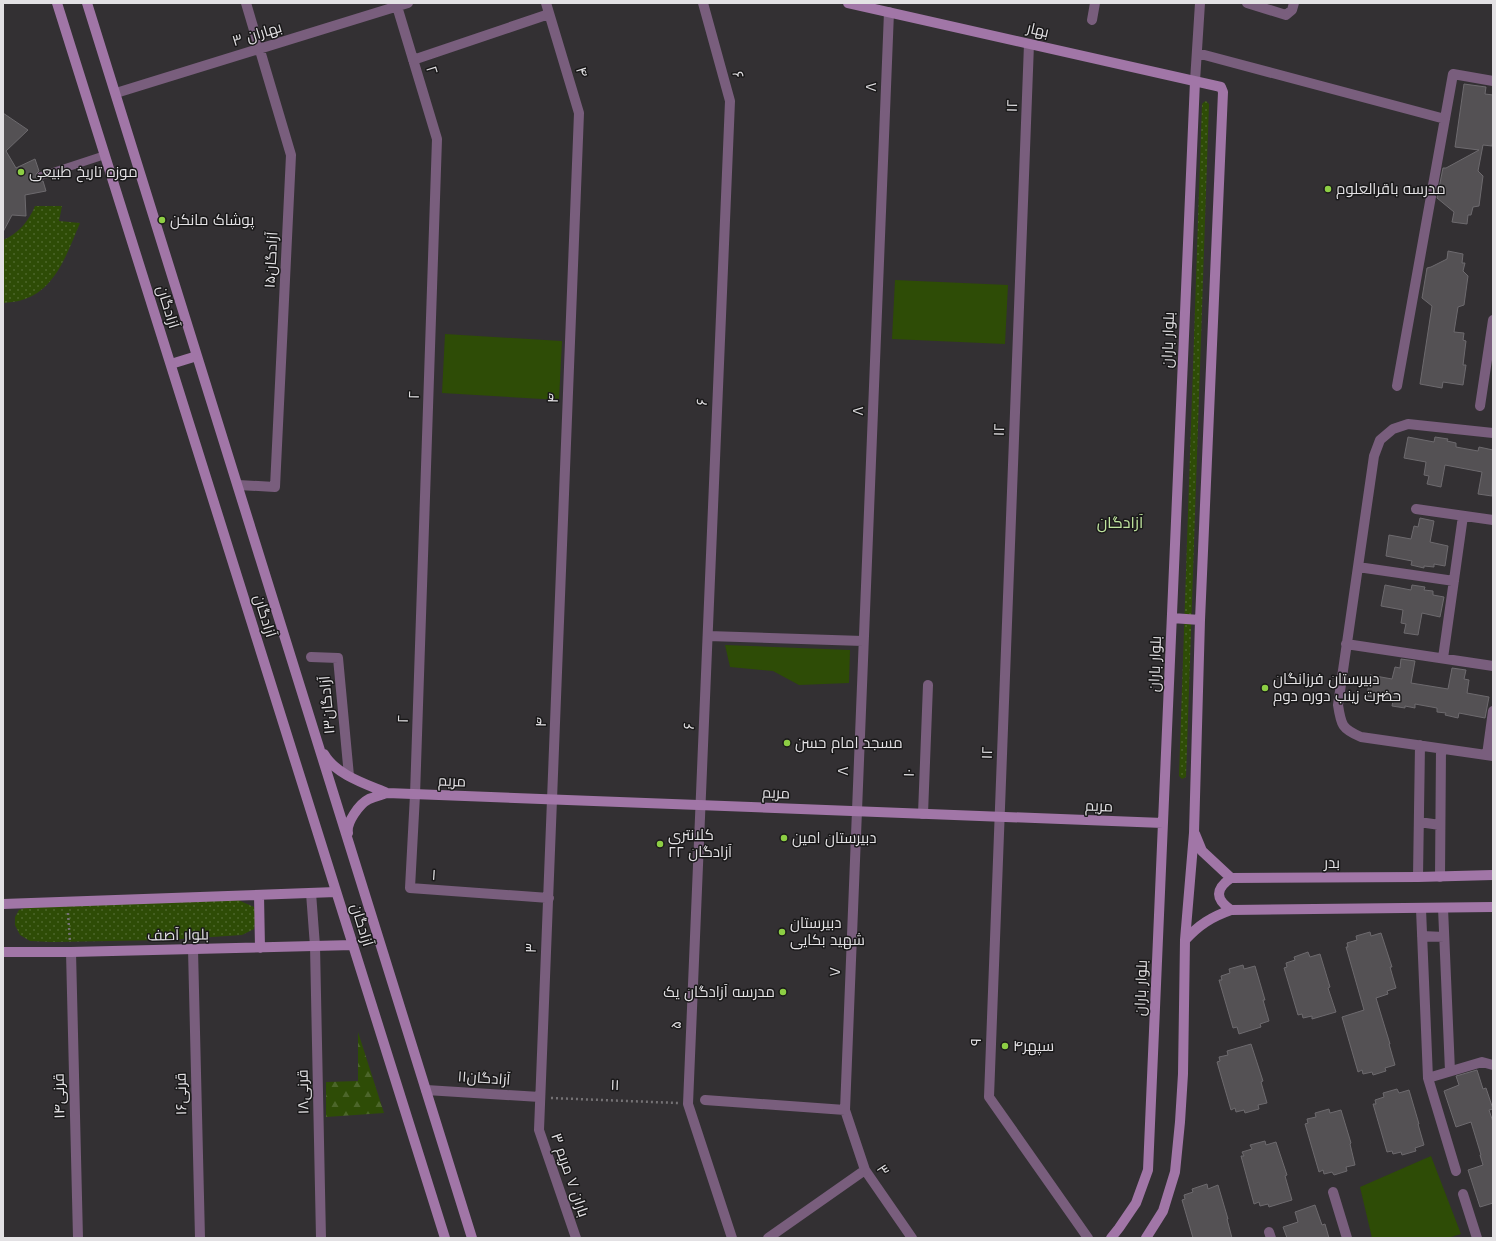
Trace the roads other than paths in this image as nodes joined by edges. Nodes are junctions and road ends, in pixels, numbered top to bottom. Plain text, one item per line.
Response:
1 (57, 3) edge
2 (87, 3) edge
3 (246, 3) edge
4 (408, 3) edge
5 (546, 3) edge
6 (703, 3) edge
7 (848, 3) edge
8 (1096, 3) edge
9 (1200, 3) edge
10 (1247, 3) edge
11 (1294, 3) edge
12 (397, 5) edge
13 (889, 12) junction
14 (549, 14) junction
15 (1092, 20) dead end
16 (1030, 44) junction
17 (259, 49) junction
18 (1196, 53) junction
19 (413, 60) junction
20 (1195, 81) junction
21 (1493, 81) edge
22 (116, 93) junction
23 (1445, 119) junction
24 (105, 155) junction
25 (41, 176) dead end
26 (1493, 320) edge
27 (197, 356) junction
28 (171, 364) junction
29 (1397, 386) dead end
30 (1480, 406) dead end
31 (1493, 433) edge
32 (238, 485) junction
33 (1416, 509) dead end
34 (1463, 516) junction
35 (1493, 520) edge
36 (1358, 567) junction
37 (1454, 581) junction
38 (1172, 618) junction
39 (1200, 620) junction
40 (708, 636) junction
41 (864, 641) junction
42 (1346, 644) junction
43 (312, 657) dead end
44 (1443, 658) junction
45 (1493, 666) edge
46 (928, 685) dead end
47 (1493, 711) edge
48 (318, 744) junction
49 (1420, 746) junction
50 (1441, 749) junction
51 (1490, 756) edge
52 (349, 776) junction
53 (387, 793) junction
54 (415, 795) junction
55 (552, 800) junction
56 (701, 805) junction
57 (856, 811) junction
58 (923, 814) junction
59 (999, 817) junction
60 (1419, 822) junction
61 (1163, 823) junction
62 (1440, 825) junction
63 (1194, 833) junction
64 (350, 845) junction
65 (1493, 875) edge
66 (1418, 877) junction
67 (1440, 877) junction
68 (1231, 878) junction
69 (336, 892) junction
70 (311, 893) junction
71 (259, 895) junction
72 (548, 898) junction
73 (3, 904) edge
74 (1493, 907) edge
75 (1443, 908) junction
76 (1421, 909) junction
77 (1230, 910) junction
78 (1422, 936) junction
79 (1444, 937) junction
80 (1185, 940) junction
81 (353, 945) junction
82 (315, 946) junction
83 (260, 948) junction
84 (193, 949) junction
85 (3, 952) edge
86 (71, 952) junction
87 (1493, 1065) edge
88 (1450, 1072) junction
89 (1428, 1078) junction
90 (426, 1090) junction
91 (540, 1097) junction
92 (705, 1100) dead end
93 (845, 1110) junction
94 (864, 1170) junction
95 (1456, 1170) dead end
96 (1333, 1192) dead end
97 (1463, 1194) dead end
98 (78, 1238) edge
99 (200, 1238) edge
100 (321, 1238) edge
101 (444, 1238) edge
102 (472, 1238) edge
103 (576, 1238) edge
104 (732, 1238) edge
105 (768, 1238) edge
106 (912, 1238) edge
107 (1088, 1238) edge
108 (1111, 1238) edge
109 (1146, 1238) edge
110 (1347, 1238) edge
111 (1477, 1238) edge

1 - 24 street, آزادگان
2 - 22 street, آزادگان
3 - 17 street, آزادگان۱۵
4 - 12 street, بهاران ۳
5 - 14 street, ۴
6 - 40 street, ۶
7 - 13 street, بهار
8 - 15 street
9 - 18 street
10 - 11 street
12 - 17 street, بهاران ۳
12 - 19 street, ۲
13 - 16 street, بهار
13 - 41 street, ۸
14 - 19 street
14 - 55 street, ۴
16 - 20 street, بهار
16 - 59 street, ۱۲
17 - 22 street, بهاران ۳
17 - 32 street, آزادگان۱۵
18 - 20 street
18 - 23 street
19 - 54 street, ۲
20 - 38 street, بلوار باران
20 - 39 street, بهار
21 - 23 street
22 - 27 street, آزادگان
23 - 29 street
24 - 25 lane
24 - 28 street, آزادگان
26 - 30 street
27 - 28 street
27 - 32 street, آزادگان
28 - 69 street, آزادگان
31 - 36 street
32 - 48 street, آزادگان
33 - 34 street
34 - 35 street
34 - 37 street
36 - 37 street
36 - 42 street
37 - 44 street
38 - 39 street
38 - 61 street, بلوار باران
39 - 63 street
40 - 41 street
40 - 56 street, ۶
41 - 57 street, ۸
42 - 44 street
42 - 49 street
43 - 52 street, آزادگان۱۳
44 - 45 street
46 - 58 street, ۱۰
47 - 51 street
48 - 52 street
48 - 64 street, آزادگان
49 - 50 street
49 - 60 street
50 - 51 street
50 - 62 street
52 - 53 street
53 - 54 street, مریم
53 - 64 street
54 - 55 street, مریم
54 - 72 street, ۱
55 - 56 street, مریم
55 - 72 street, ۳
56 - 57 street, مریم
56 - 104 street, ۵
57 - 58 street, مریم
57 - 93 street, ۷
58 - 59 street, مریم
59 - 61 street, مریم
59 - 107 street, ۹
60 - 62 street
60 - 66 street
61 - 108 street, بلوار باران
62 - 67 street
63 - 68 street
63 - 80 street
64 - 90 street, آزادگان
65 - 67 street, بدر
66 - 67 street, بدر
66 - 68 street, بدر
68 - 77 street
69 - 70 street
69 - 81 street, آزادگان
70 - 71 street
70 - 82 street, قرنی۱۸
71 - 73 street
71 - 83 street
72 - 91 street, ۳
74 - 75 street
75 - 76 street
75 - 79 street
76 - 77 street
76 - 78 street
77 - 80 street
78 - 79 street
78 - 89 street
79 - 88 street
80 - 109 street
81 - 82 street, بلوار آصف
81 - 101 street, آزادگان
82 - 83 street, بلوار آصف
82 - 100 street, قرنی۱۸
83 - 84 street, بلوار آصف
84 - 86 street, بلوار آصف
84 - 99 street, قرنی۱۶
85 - 86 street, بلوار آصف
86 - 98 street, قرنی۱۴
87 - 88 street
88 - 89 street
89 - 95 street
90 - 91 street, آزادگان۱۱
90 - 102 street, آزادگان
91 - 103 street, باران ۷ مریم ۳
92 - 93 street
93 - 94 street, ۳
94 - 105 street
94 - 106 street, ۳
96 - 110 street
97 - 111 street

